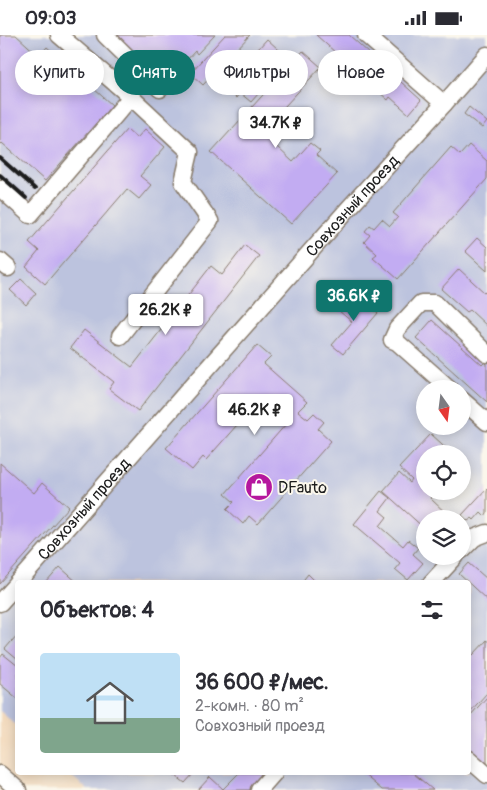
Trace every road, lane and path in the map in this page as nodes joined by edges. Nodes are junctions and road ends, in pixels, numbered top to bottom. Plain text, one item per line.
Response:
1 (59, 35) edge
2 (105, 35) edge
3 (366, 35) edge
4 (120, 50) edge
5 (487, 55) edge
6 (131, 97) junction
7 (444, 104) junction
8 (0, 189) edge
9 (120, 336) dead end
10 (487, 353) edge
11 (440, 380) edge
12 (471, 408) edge
13 (487, 421) edge
14 (487, 533) edge
15 (471, 541) edge
16 (448, 565) edge
17 (21, 580) edge
18 (434, 580) edge
19 (15, 586) edge
20 (0, 603) edge
21 (471, 761) edge
22 (0, 774) edge
23 (272, 775) edge
24 (487, 775) edge
25 (18, 790) edge
26 (259, 790) edge

1 - 6 street
2 - 4 street
3 - 7 street
5 - 7 street, Совхозный проезд
6 - 8 street
6 - 9 street
7 - 17 street, Совхозный проезд
10 - 11 street
12 - 13 street
14 - 15 street
16 - 18 street
19 - 20 street, Совхозный проезд
21 - 24 street
22 - 25 street
23 - 26 street

